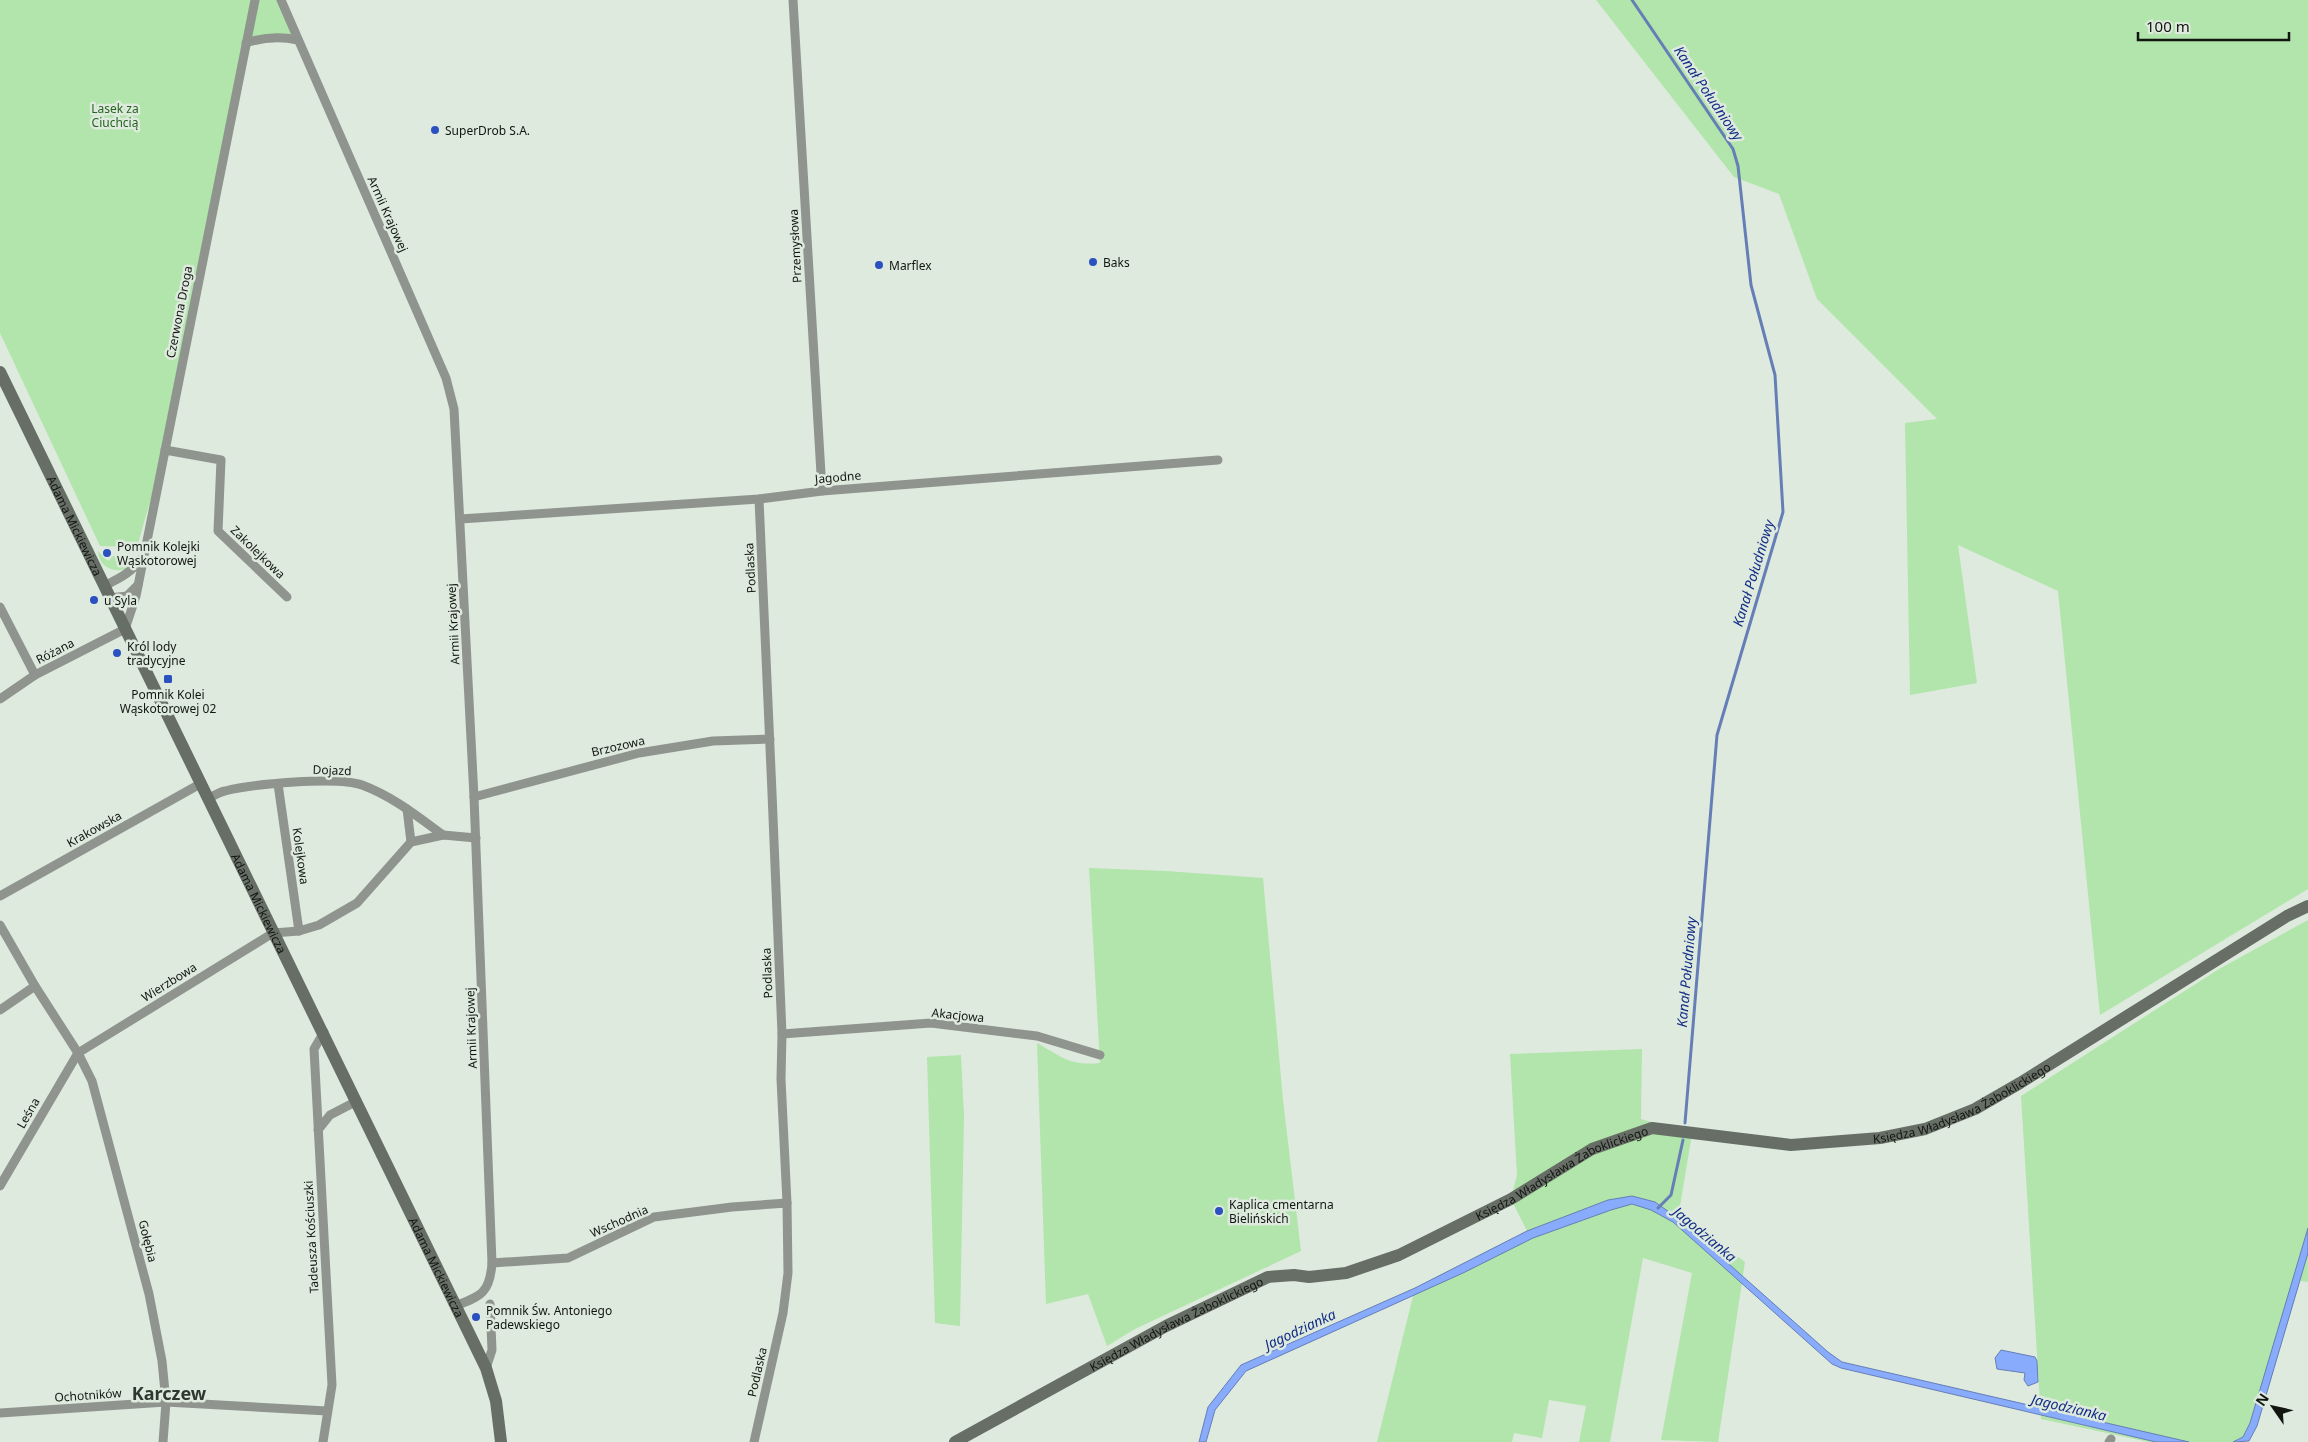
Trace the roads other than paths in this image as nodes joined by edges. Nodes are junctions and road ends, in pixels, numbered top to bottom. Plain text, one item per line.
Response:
1 (255, 0) edge
2 (281, 0) edge
3 (793, 0) edge
4 (298, 40) junction
5 (246, 43) junction
6 (0, 372) edge
7 (164, 450) junction
8 (1218, 460) dead end
9 (822, 491) junction
10 (759, 499) junction
11 (460, 519) junction
12 (143, 556) junction
13 (138, 584) junction
14 (104, 586) junction
15 (287, 597) dead end
16 (110, 598) junction
17 (0, 607) edge
18 (125, 629) junction
19 (35, 675) junction
20 (0, 700) edge
21 (770, 739) junction
22 (200, 784) junction
23 (278, 784) junction
24 (474, 797) junction
25 (208, 799) junction
26 (407, 809) junction
27 (443, 835) junction
28 (476, 838) junction
29 (410, 842) junction
30 (0, 896) edge
31 (2308, 906) edge
32 (0, 925) edge
33 (299, 931) junction
34 (273, 933) junction
35 (35, 986) junction
36 (0, 1010) edge
37 (324, 1032) junction
38 (782, 1034) junction
39 (78, 1052) junction
40 (1100, 1055) dead end
41 (357, 1101) junction
42 (318, 1130) junction
43 (0, 1186) edge
44 (787, 1203) junction
45 (492, 1262) junction
46 (490, 1304) dead end
47 (455, 1306) junction
48 (486, 1368) junction
49 (166, 1402) junction
50 (327, 1411) junction
51 (0, 1413) edge
52 (163, 1442) edge
53 (322, 1442) edge
54 (501, 1442) edge
55 (754, 1442) edge
56 (955, 1442) edge

1 - 5 street, Czerwona Droga
2 - 4 street, Armii Krajowej
3 - 9 street, Przemysłowa
4 - 5 street
4 - 11 street, Armii Krajowej
5 - 7 street, Czerwona Droga
6 - 14 street, Adama Mickiewicza
7 - 12 street, Czerwona Droga
7 - 15 street, Zakolejkowa
8 - 9 street, Jagodne
9 - 10 street, Jagodne
10 - 11 street, Jagodne
10 - 21 street, Podlaska
11 - 24 street, Armii Krajowej
12 - 13 street, Czerwona Droga
12 - 14 street
13 - 16 street
13 - 18 street, Czerwona Droga
14 - 16 street, Adama Mickiewicza
16 - 18 street, Adama Mickiewicza
17 - 19 street
18 - 19 street, Różana
18 - 22 street, Adama Mickiewicza
19 - 20 street, Różana
21 - 24 street, Brzozowa
21 - 38 street, Podlaska
22 - 25 street, Adama Mickiewicza
22 - 30 street, Krakowska
23 - 25 street, Dojazd
23 - 26 street, Dojazd
23 - 33 street, Kolejkowa
24 - 28 street, Armii Krajowej
25 - 34 street, Adama Mickiewicza
26 - 27 street, Dojazd
26 - 29 street
27 - 28 street
27 - 29 street
28 - 45 street, Armii Krajowej
29 - 33 street
31 - 56 street, Księdza Władysława Żaboklickiego
32 - 35 street
33 - 34 street
34 - 37 street, Adama Mickiewicza
34 - 39 street, Wierzbowa
35 - 36 street
35 - 39 street, Gołębia
37 - 41 street, Adama Mickiewicza
37 - 42 street, Tadeusza Kościuszki
38 - 40 street, Akacjowa
38 - 44 street, Podlaska
39 - 43 street, Leśna
39 - 49 street, Gołębia
41 - 42 street
41 - 47 street, Adama Mickiewicza
42 - 50 street, Tadeusza Kościuszki
44 - 45 street, Wschodnia
44 - 55 street, Podlaska
45 - 47 street, Armii Krajowej
46 - 48 street
47 - 48 street, Adama Mickiewicza
48 - 54 street, Adama Mickiewicza
49 - 50 street, Ochotników
49 - 51 street, Ochotników
49 - 52 street, Gołębia
50 - 53 street, Tadeusza Kościuszki

